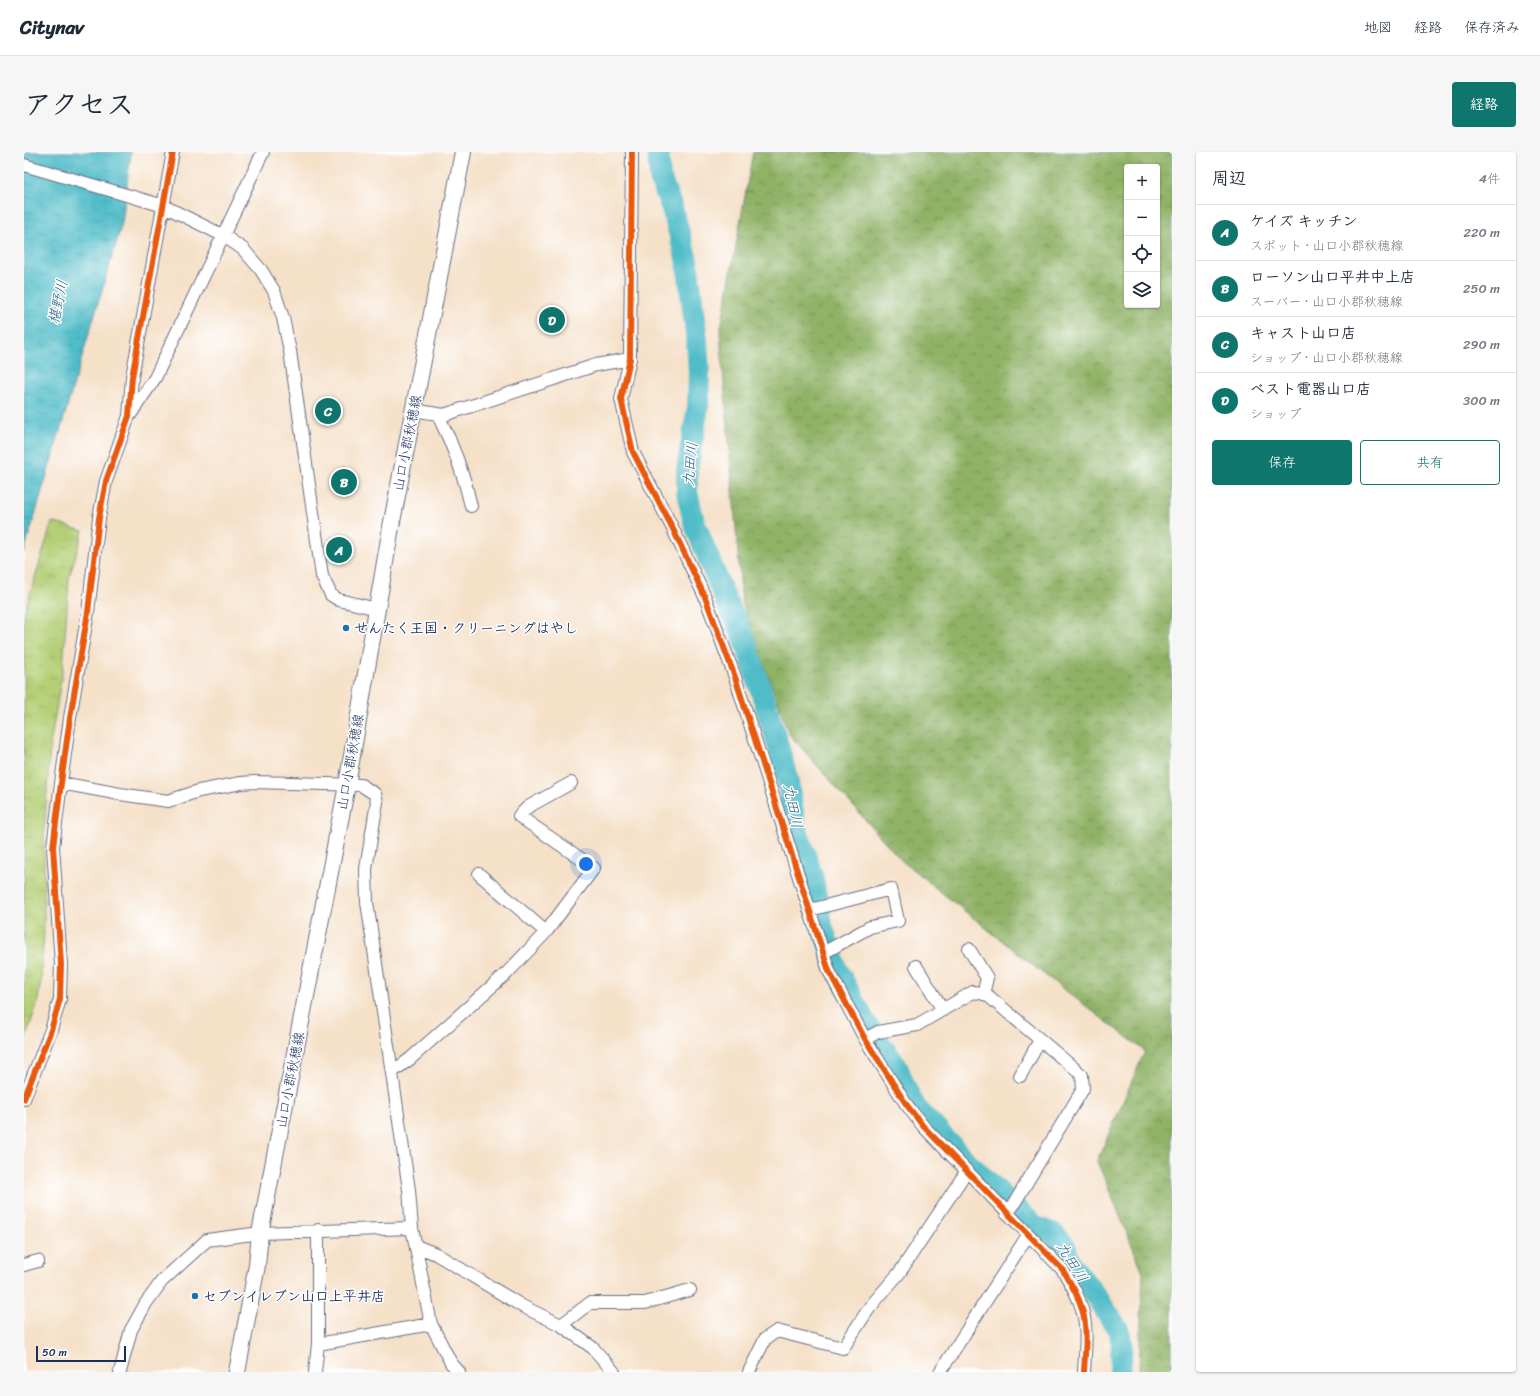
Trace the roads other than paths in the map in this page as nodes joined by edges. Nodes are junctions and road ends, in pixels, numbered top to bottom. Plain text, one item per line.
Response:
1 (173, 152) edge
2 (263, 152) edge
3 (463, 152) edge
4 (632, 152) edge
5 (24, 165) edge
6 (164, 206) junction
7 (224, 236) junction
8 (630, 359) junction
9 (413, 410) junction
10 (438, 415) junction
11 (129, 416) junction
12 (471, 506) dead end
13 (376, 609) junction
14 (61, 783) junction
15 (571, 783) dead end
16 (347, 785) junction
17 (479, 874) dead end
18 (814, 909) junction
19 (546, 932) junction
20 (969, 949) dead end
21 (828, 950) junction
22 (916, 966) dead end
23 (983, 994) junction
24 (943, 1010) junction
25 (870, 1036) junction
26 (1040, 1040) junction
27 (392, 1072) junction
28 (1020, 1076) dead end
29 (24, 1099) edge
30 (966, 1172) junction
31 (1010, 1208) junction
32 (412, 1228) junction
33 (318, 1230) junction
34 (260, 1233) junction
35 (1028, 1235) junction
36 (416, 1246) junction
37 (38, 1261) dead end
38 (24, 1265) edge
39 (690, 1290) dead end
40 (431, 1324) junction
41 (561, 1324) junction
42 (318, 1344) junction
43 (120, 1372) edge
44 (237, 1372) edge
45 (315, 1372) edge
46 (459, 1372) edge
47 (614, 1372) edge
48 (749, 1372) edge
49 (940, 1372) edge
50 (1084, 1372) edge

1 - 6 street
2 - 7 street
3 - 9 main road, 山口小郡秋穂線
4 - 8 street
5 - 6 street
6 - 7 street
6 - 11 street
7 - 11 street
7 - 13 street
8 - 10 street
8 - 18 street
9 - 10 street
9 - 13 main road, 山口小郡秋穂線
10 - 12 street
11 - 14 street
13 - 16 main road, 山口小郡秋穂線
14 - 16 street
14 - 29 street
15 - 19 street
16 - 27 street
16 - 34 main road, 山口小郡秋穂線
17 - 19 street
18 - 21 street
18 - 21 street
19 - 27 street
20 - 23 street
21 - 25 street
22 - 24 street
23 - 24 street
23 - 26 street
24 - 25 street
25 - 30 street
26 - 28 street
26 - 31 street
27 - 32 street
30 - 31 street
30 - 48 street
31 - 35 street
32 - 33 street
32 - 36 street
33 - 34 street
33 - 42 street
34 - 43 street
34 - 44 main road, 山口小郡秋穂線
35 - 49 street
35 - 50 street
36 - 40 street
36 - 41 street
37 - 38 street
39 - 41 street
40 - 42 street
40 - 46 street
41 - 47 street
42 - 45 street

